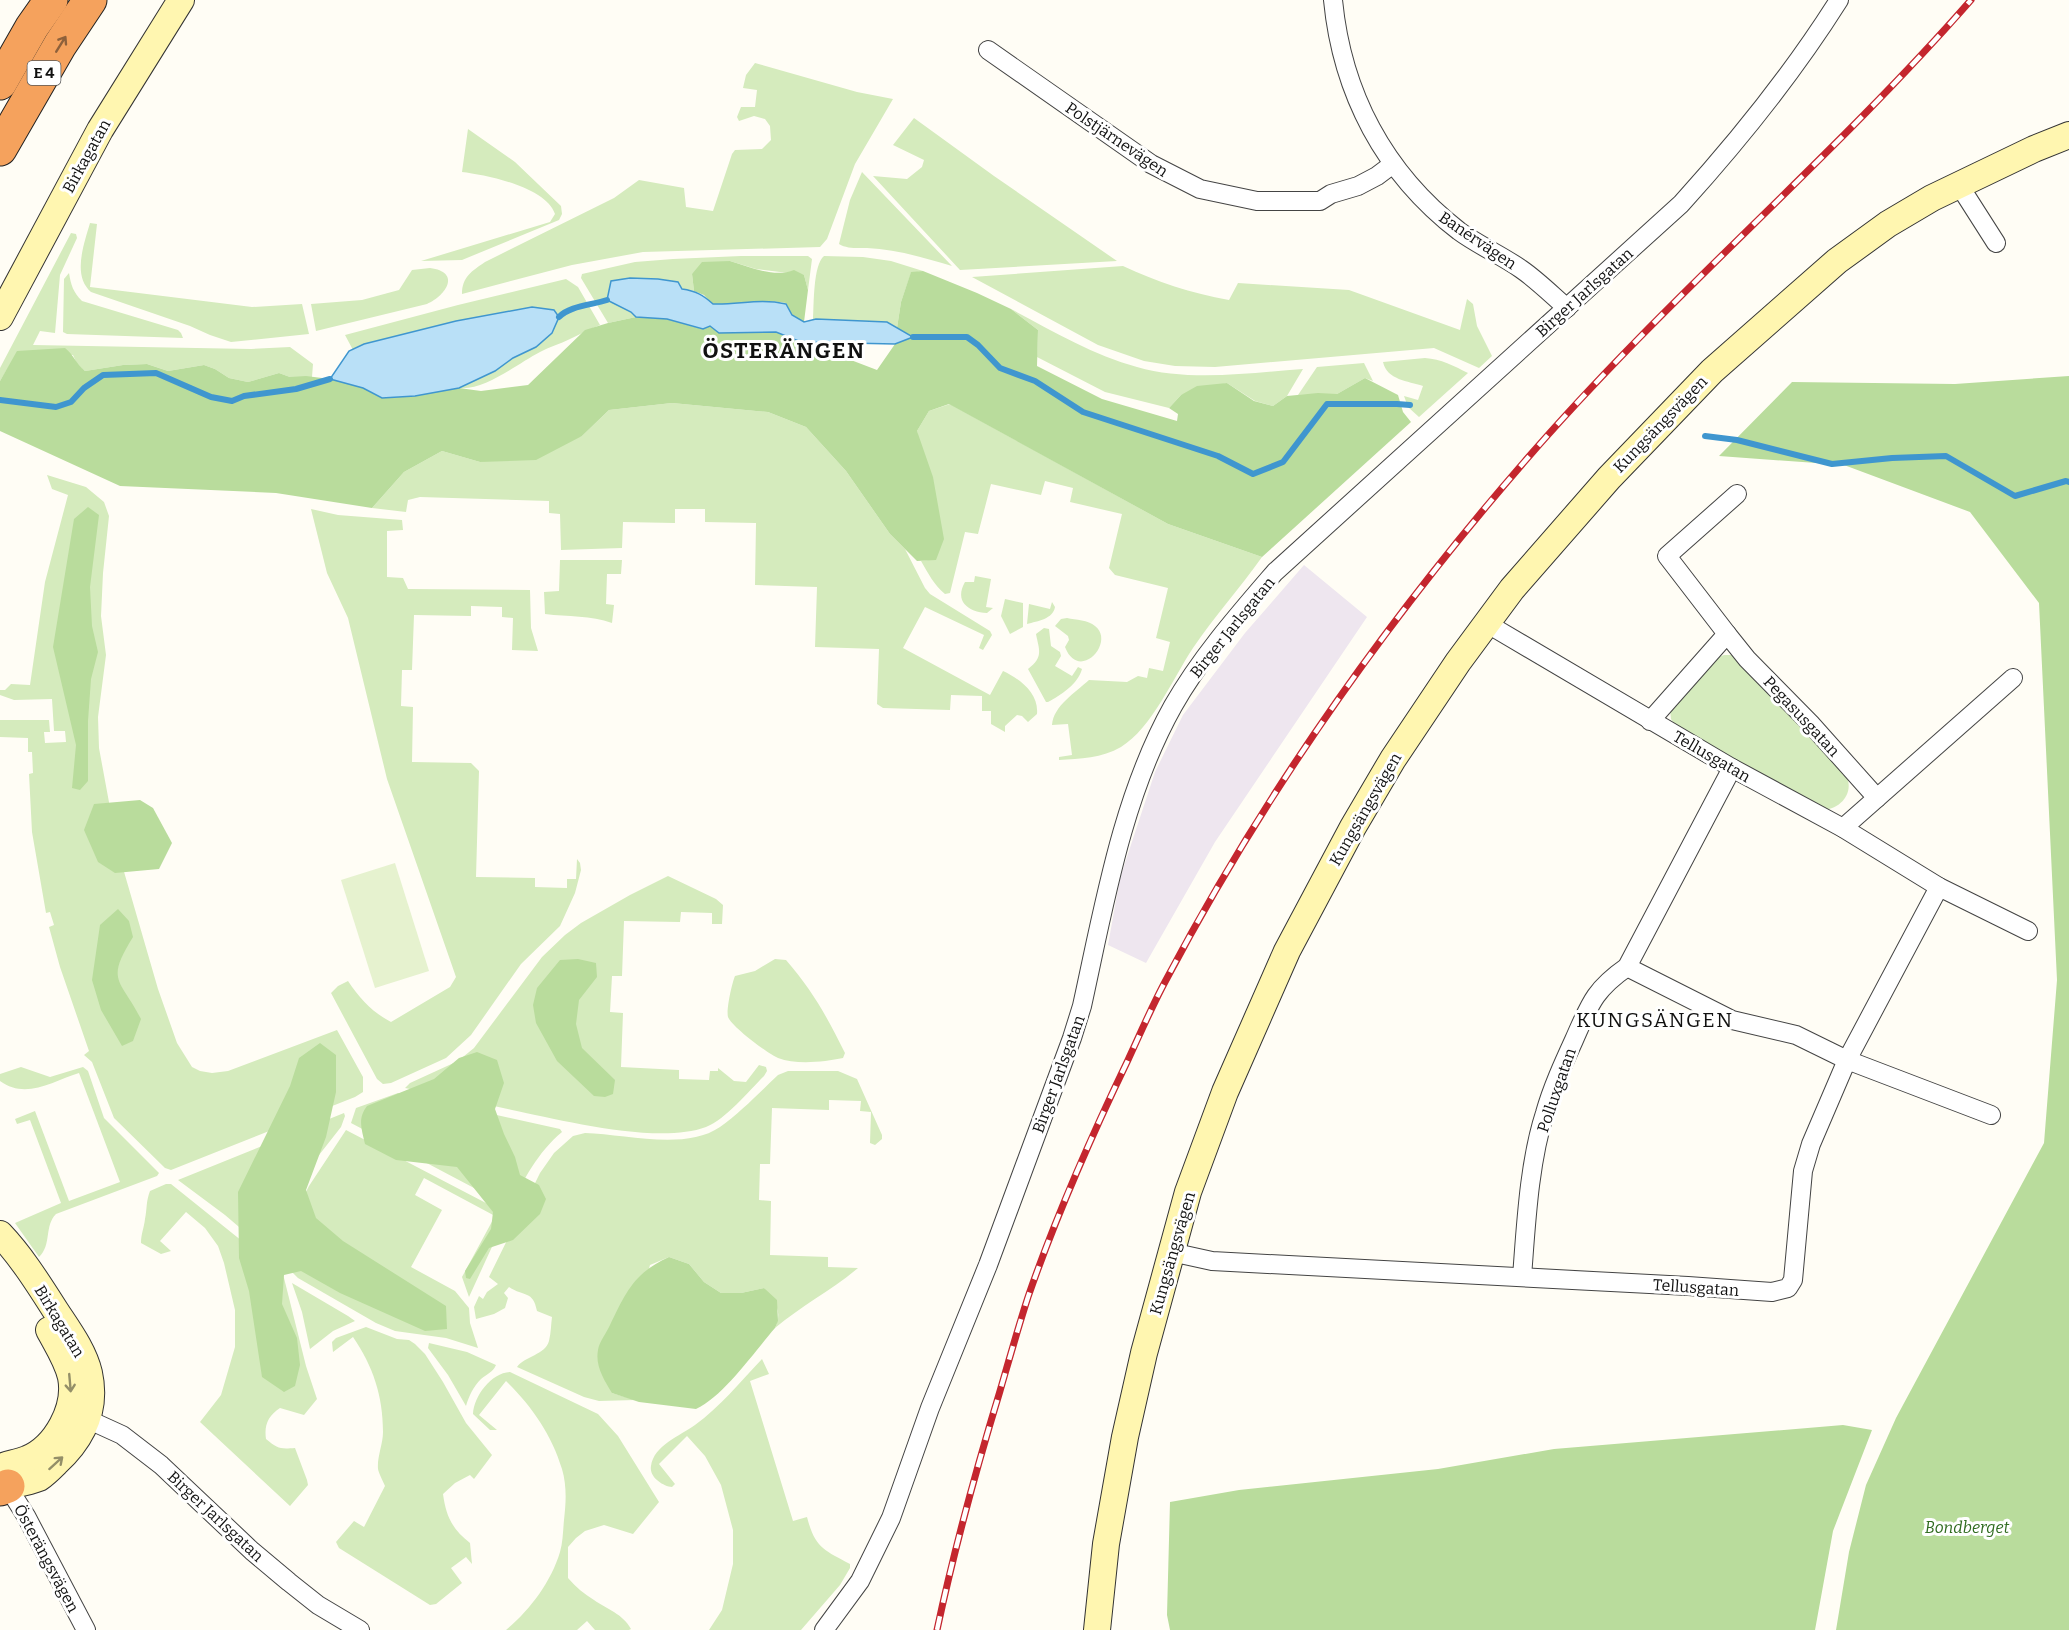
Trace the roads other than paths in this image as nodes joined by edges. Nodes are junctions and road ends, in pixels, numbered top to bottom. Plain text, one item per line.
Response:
1 (51, 0) edge
2 (90, 0) edge
3 (181, 0) edge
4 (1333, 0) edge
5 (1839, 0) edge
6 (988, 50) dead end
7 (0, 83) edge
8 (2069, 135) edge
9 (0, 149) edge
10 (1393, 164) junction
11 (1959, 185) junction
12 (1996, 243) dead end
13 (1567, 308) junction
14 (0, 317) edge
15 (1737, 494) dead end
16 (1486, 623) junction
17 (1727, 634) junction
18 (2013, 678) dead end
19 (1650, 721) junction
20 (1732, 768) junction
21 (1877, 798) junction
22 (1843, 828) junction
23 (1939, 887) junction
24 (2028, 931) dead end
25 (1627, 967) junction
26 (1847, 1060) junction
27 (1991, 1115) dead end
28 (0, 1234) edge
29 (1171, 1252) junction
30 (0, 1261) edge
31 (1522, 1277) junction
32 (78, 1415) junction
33 (2, 1479) edge
34 (86, 1630) edge
35 (360, 1630) edge
36 (824, 1630) edge
37 (1097, 1630) edge

1 - 7 highway, E 4
9 -> 2 highway, E 4
3 - 14 street, Birkagatan
4 - 10 street, Banérvägen
5 - 13 street, Birger Jarlsgatan
6 - 10 street, Polstjärnevägen
8 - 11 street, Kungsängsvägen
10 - 13 street, Banérvägen
11 - 12 street
11 - 16 street, Kungsängsvägen
13 - 36 street, Birger Jarlsgatan
15 - 17 street, Pegasusgatan
16 - 19 street, Tellusgatan
16 - 29 street, Kungsängsvägen
17 - 19 street
17 - 21 street, Pegasusgatan
18 - 21 street
19 - 20 street, Tellusgatan
20 - 22 street, Tellusgatan
20 - 25 street, Polluxgatan
21 - 22 street
22 - 23 street, Tellusgatan
23 - 24 street, Tellusgatan
23 - 26 street, Tellusgatan
25 - 26 street
25 - 31 street, Polluxgatan
26 - 27 street
26 - 31 street, Tellusgatan
28 - 32 street, Birkagatan
29 - 31 street, Tellusgatan
29 - 37 street, Kungsängsvägen
30 -> 32 street, Birkagatan
32 - 33 street, Österängsvägen
32 - 35 street, Birger Jarlsgatan
33 - 34 street, Österängsvägen

